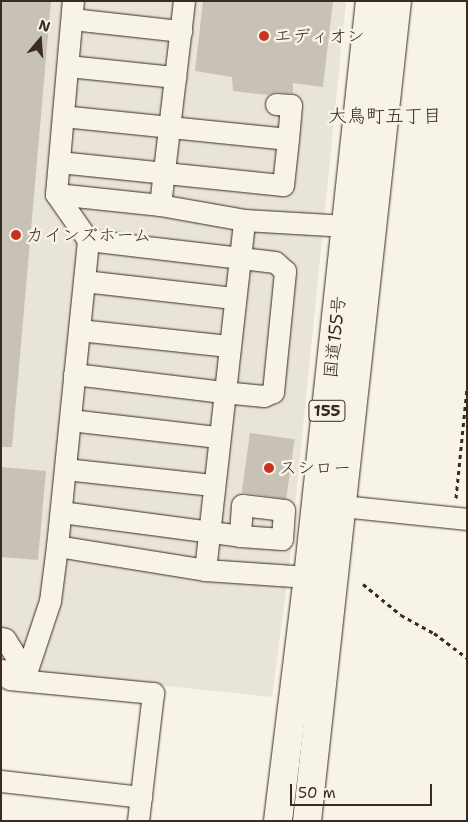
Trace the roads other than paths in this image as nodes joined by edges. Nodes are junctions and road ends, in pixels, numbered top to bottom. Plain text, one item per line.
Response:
1 (184, 1) edge
2 (370, 1) edge
3 (398, 1) edge
4 (72, 10) edge
5 (181, 31) junction
6 (68, 66) junction
7 (175, 77) junction
8 (276, 104) dead end
9 (64, 116) junction
10 (169, 126) junction
11 (288, 139) junction
12 (59, 162) junction
13 (164, 173) junction
14 (56, 194) junction
15 (160, 205) junction
16 (244, 220) junction
17 (347, 226) junction
18 (88, 240) junction
19 (238, 256) junction
20 (84, 281) junction
21 (233, 298) junction
22 (79, 330) junction
23 (228, 346) junction
24 (74, 374) junction
25 (223, 392) junction
26 (70, 420) junction
27 (218, 438) junction
28 (65, 469) junction
29 (212, 485) junction
30 (342, 506) junction
31 (60, 512) junction
32 (460, 518) edge
33 (211, 532) junction
34 (240, 536) dead end
35 (57, 546) junction
36 (205, 570) junction
37 (308, 578) junction
38 (1, 638) edge
39 (1, 670) edge
40 (26, 673) junction
41 (1, 678) edge
42 (1, 781) edge
43 (141, 797) junction
44 (138, 821) edge
45 (278, 821) edge
46 (307, 821) edge

1 - 5 street
2 - 17 highway, 国道155号 / 155
3 - 30 highway, 国道155号 / 155
4 - 5 street
4 - 6 street
5 - 7 street
6 - 7 street
6 - 9 street
7 - 10 street
8 - 11 street
9 - 10 street
9 - 12 street
10 - 11 street
10 - 13 street
11 - 13 street
12 - 13 street
12 - 14 street
13 - 15 street
14 - 15 street
14 - 18 street
15 - 16 street
16 - 17 street
16 - 19 street
17 - 37 highway, 国道155号 / 155
18 - 19 street
18 - 20 street
19 - 21 street
19 - 25 street
20 - 21 street
20 - 22 street
21 - 23 street
22 - 23 street
22 - 24 street
23 - 25 street
24 - 25 street
24 - 26 street
25 - 27 street
26 - 27 street
26 - 28 street
27 - 29 street
28 - 29 street
28 - 31 street
29 - 33 street
30 - 32 street
30 - 46 highway, 国道155号 / 155
31 - 33 street
31 - 35 street
33 - 34 street
33 - 36 street
35 - 36 street
35 - 40 street
36 - 37 street
37 - 45 highway, 国道155号 / 155
38 - 40 street
39 - 40 street
41 - 43 street
42 - 43 street
43 - 44 street

